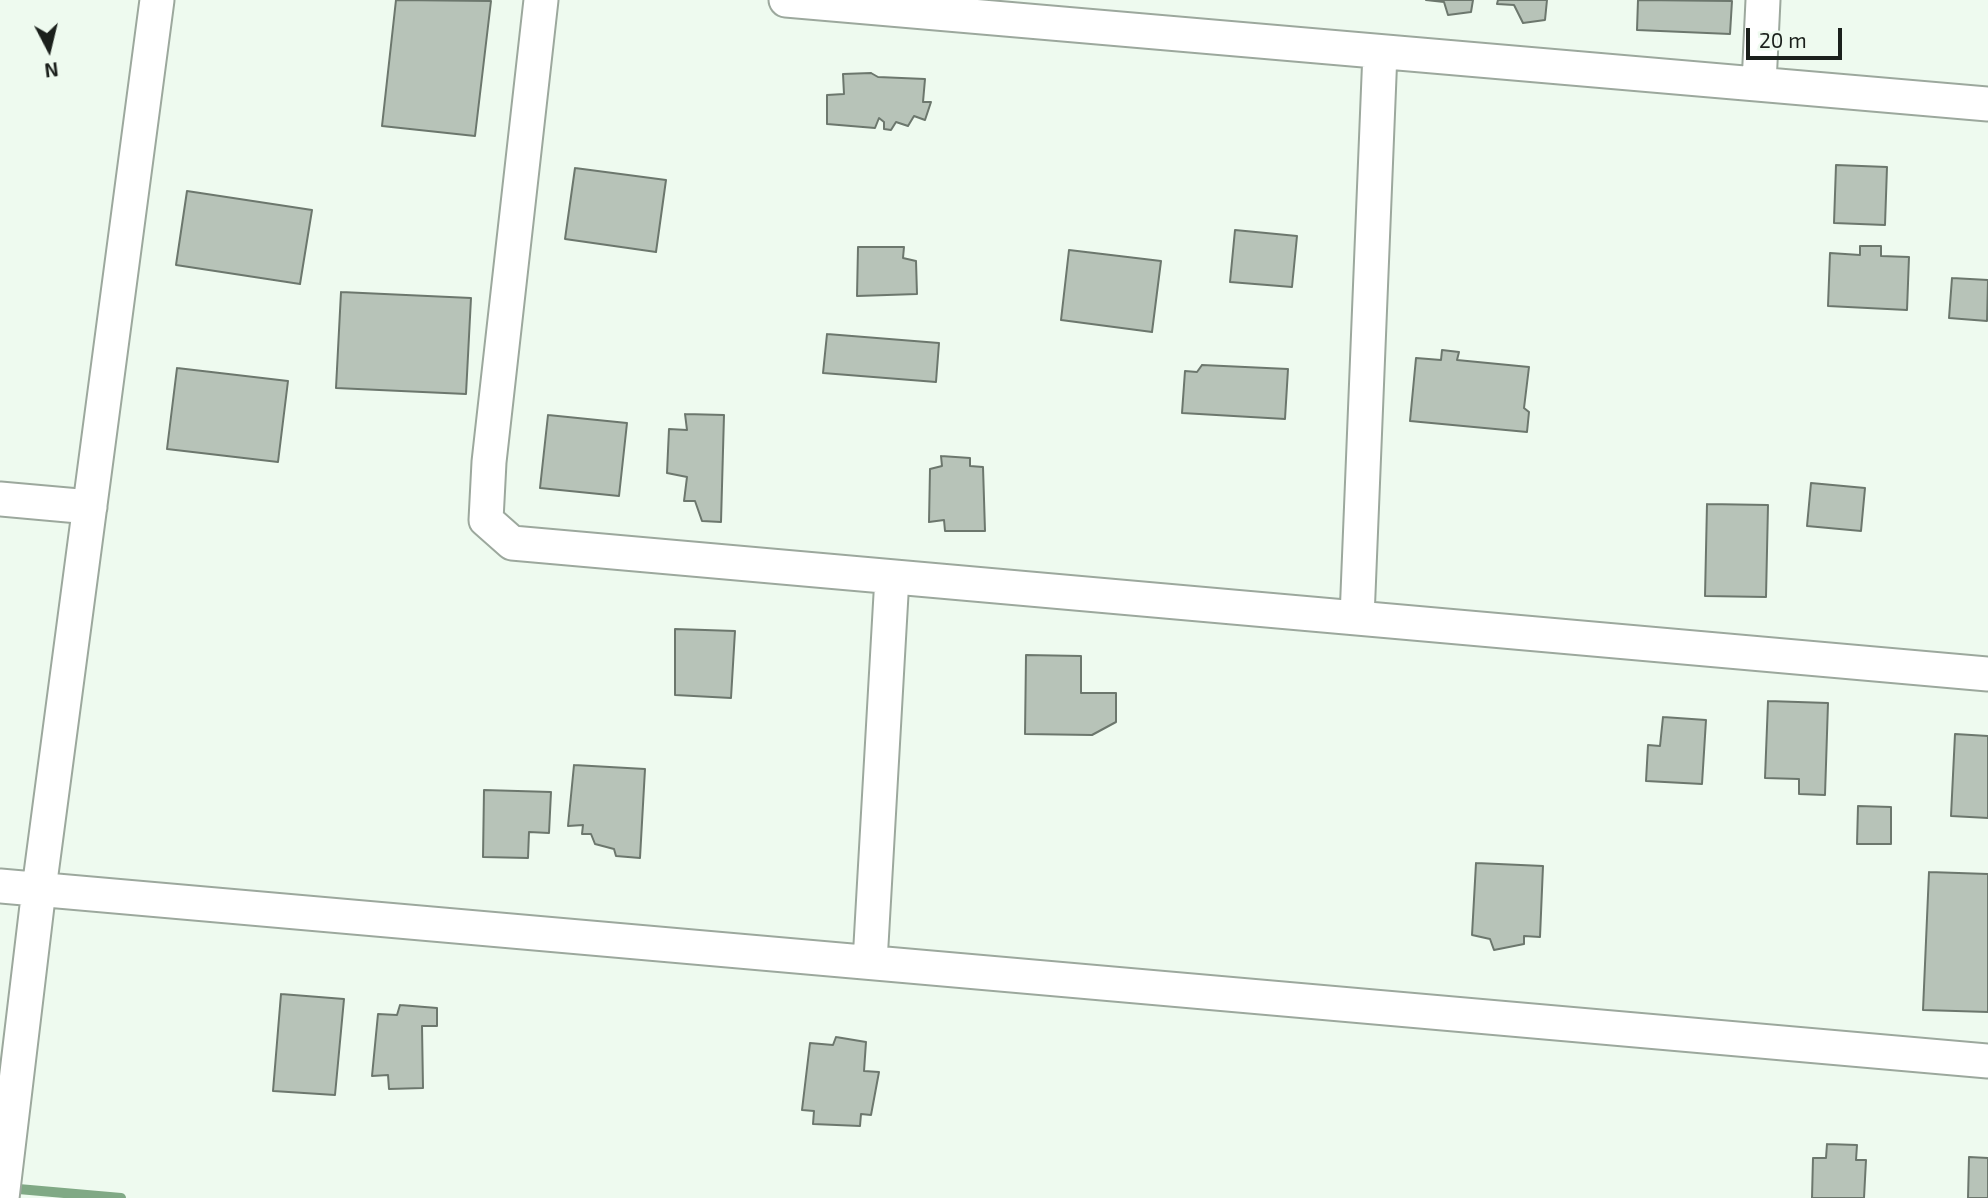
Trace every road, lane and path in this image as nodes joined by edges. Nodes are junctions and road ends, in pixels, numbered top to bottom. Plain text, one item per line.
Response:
1 (157, 0) edge
2 (541, 0) edge
3 (786, 0) edge
4 (1763, 0) edge
5 (1380, 51) junction
6 (1759, 84) junction
7 (1988, 104) edge
8 (0, 499) edge
9 (90, 507) junction
10 (892, 577) junction
11 (1357, 618) junction
12 (1988, 674) edge
13 (0, 886) edge
14 (39, 889) junction
15 (870, 962) junction
16 (1988, 1061) edge
17 (2, 1198) edge

1 - 9 street
2 - 10 street
3 - 5 street
4 - 6 street
5 - 6 street
5 - 11 street
6 - 7 street
8 - 9 street
9 - 14 street
10 - 11 street
10 - 15 street
11 - 12 street
13 - 14 street
14 - 15 street
14 - 17 street
15 - 16 street

